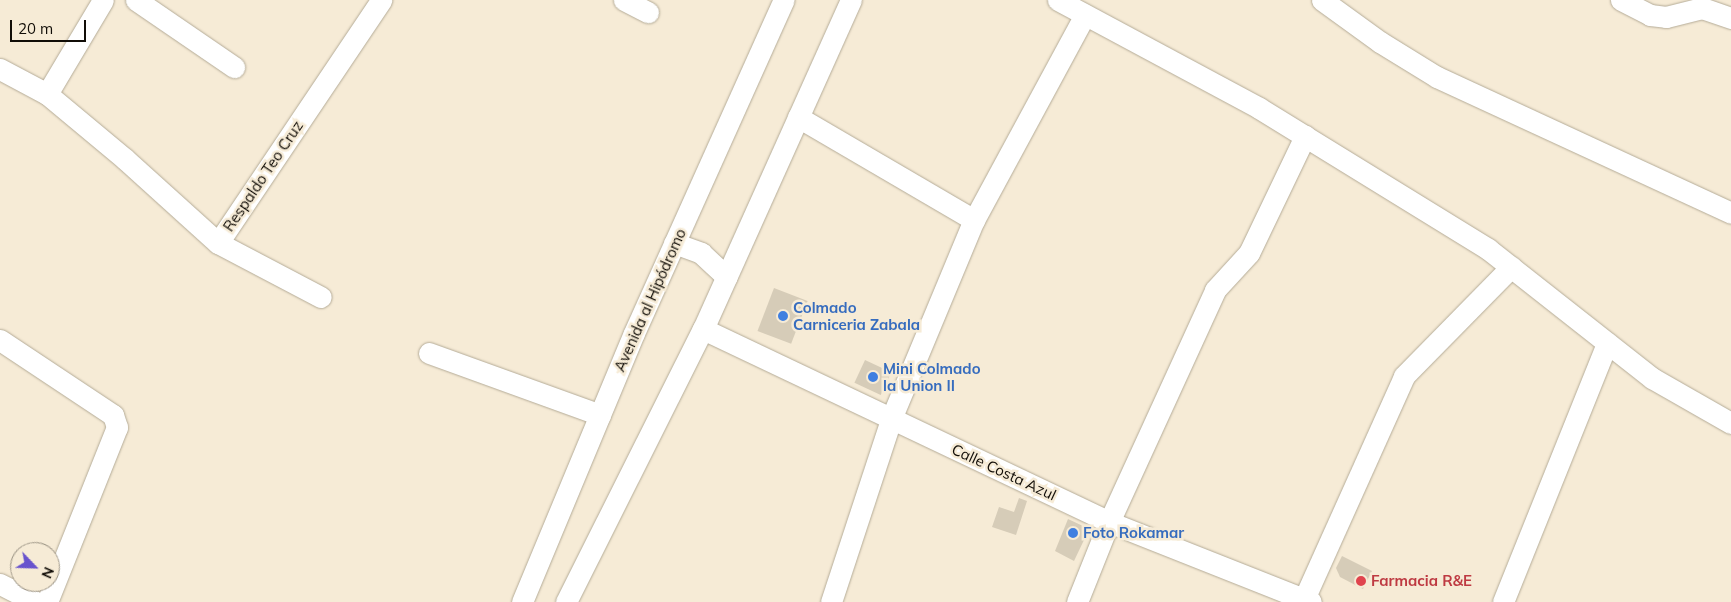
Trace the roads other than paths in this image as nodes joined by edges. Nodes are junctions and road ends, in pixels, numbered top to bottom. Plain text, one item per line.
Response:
1 (103, 0) edge
2 (136, 0) edge
3 (381, 0) edge
4 (624, 0) edge
5 (784, 0) edge
6 (851, 0) edge
7 (1058, 0) edge
8 (1322, 0) edge
9 (1622, 0) edge
10 (648, 12) dead end
11 (1085, 15) junction
12 (1731, 18) edge
13 (234, 67) dead end
14 (0, 69) edge
15 (47, 94) junction
16 (798, 117) junction
17 (1305, 136) junction
18 (1731, 213) edge
19 (974, 220) junction
20 (674, 243) junction
21 (218, 244) junction
22 (1511, 267) junction
23 (727, 277) junction
24 (321, 297) dead end
25 (703, 329) junction
26 (0, 340) edge
27 (1607, 343) junction
28 (430, 353) dead end
29 (600, 415) junction
30 (891, 419) junction
31 (1731, 423) edge
32 (1109, 522) junction
33 (0, 584) edge
34 (1307, 601) edge
35 (35, 602) edge
36 (48, 602) edge
37 (522, 602) edge
38 (566, 602) edge
39 (831, 602) edge
40 (1077, 602) edge
41 (1503, 602) edge

1 - 15 street
2 - 13 street
3 - 21 street, Respaldo Teo Cruz
4 - 10 street
5 - 20 street, Avenida al Hipódromo
6 - 16 street
7 - 11 street
8 - 18 street
9 - 12 street
11 - 17 street
11 - 19 street
14 - 15 street, Respaldo Teo Cruz
15 - 21 street, Respaldo Teo Cruz
16 - 19 street
16 - 23 street
17 - 22 street
17 - 32 street
19 - 30 street
20 - 23 street
20 - 29 street, Avenida al Hipódromo
21 - 24 street
22 - 27 street
22 - 34 street
23 - 25 street
25 - 30 street, Calle Costa Azul
25 - 38 street
26 - 36 street
27 - 31 street
27 - 41 street
28 - 29 street
29 - 37 street, Avenida al Hipódromo
30 - 32 street, Calle Costa Azul
30 - 39 street
32 - 34 street, Calle Costa Azul
32 - 40 street
33 - 35 street

